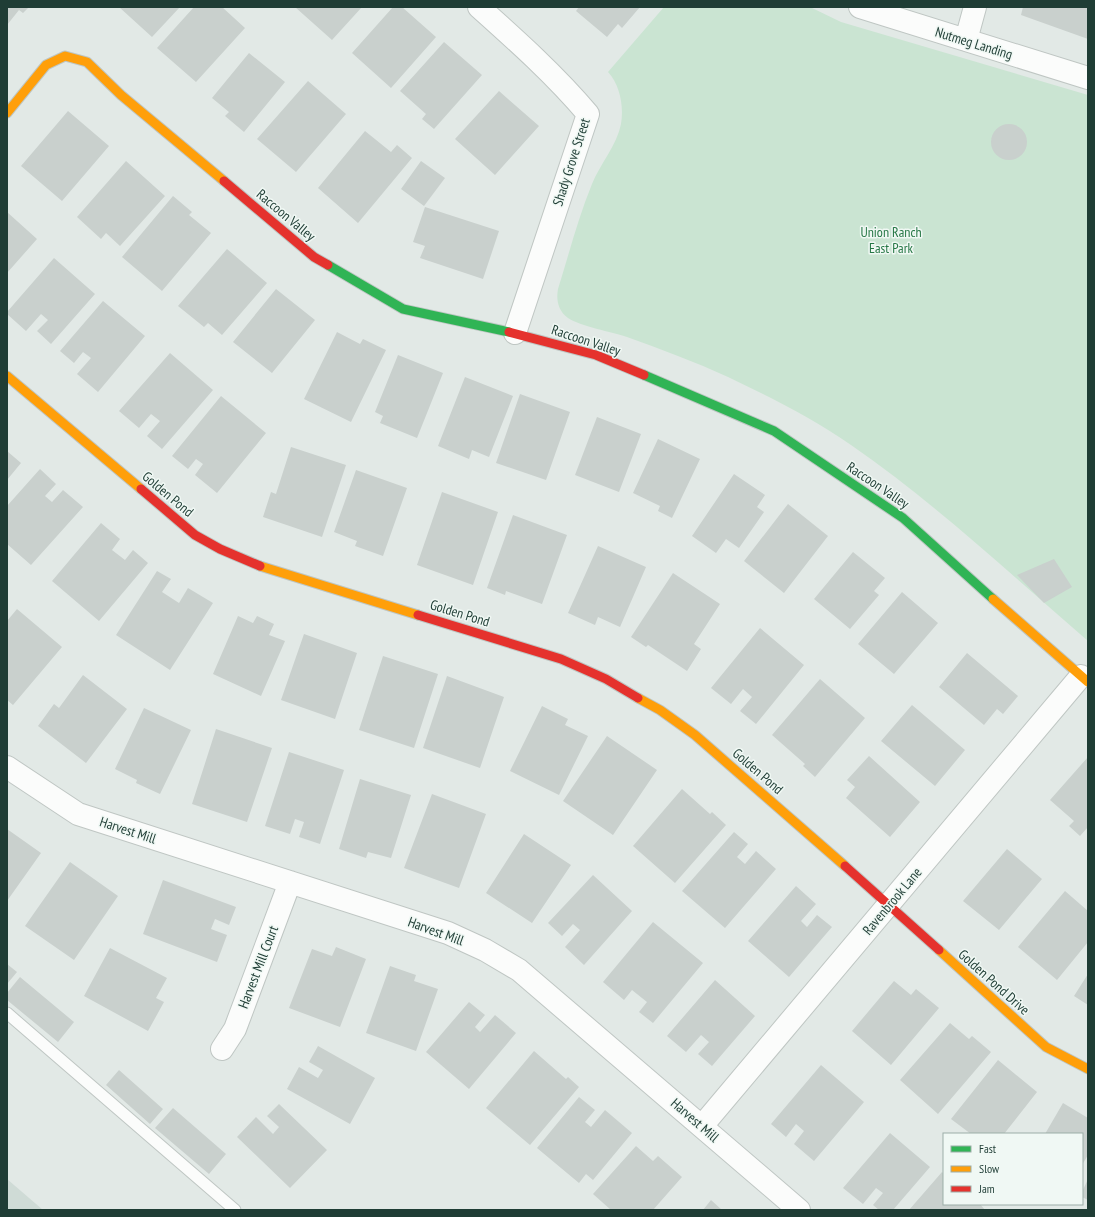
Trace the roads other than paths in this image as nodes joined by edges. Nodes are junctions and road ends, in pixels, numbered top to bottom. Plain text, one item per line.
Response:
1 (479, 7) edge
2 (860, 7) edge
3 (975, 7) edge
4 (966, 40) junction
5 (1088, 78) edge
6 (7, 113) edge
7 (515, 333) junction
8 (7, 376) edge
9 (1084, 679) edge
10 (7, 767) edge
11 (290, 882) junction
12 (889, 905) junction
13 (7, 1012) edge
14 (222, 1049) dead end
15 (1088, 1069) edge
16 (702, 1126) junction
17 (235, 1210) edge
18 (799, 1210) edge

1 - 7 street, Shady Grove Street
2 - 4 street, Nutmeg Landing
3 - 4 street
4 - 5 street, Nutmeg Landing
6 - 7 street, Raccoon Valley
7 - 9 street, Raccoon Valley
8 - 12 street, Golden Pond
9 - 12 street, Ravenbrook Lane
10 - 11 street, Harvest Mill
11 - 14 street, Harvest Mill Court
11 - 16 street, Harvest Mill
12 - 15 street, Golden Pond Drive
12 - 16 street, Ravenbrook Lane
13 - 17 lane
16 - 18 street, Harvest Mill

